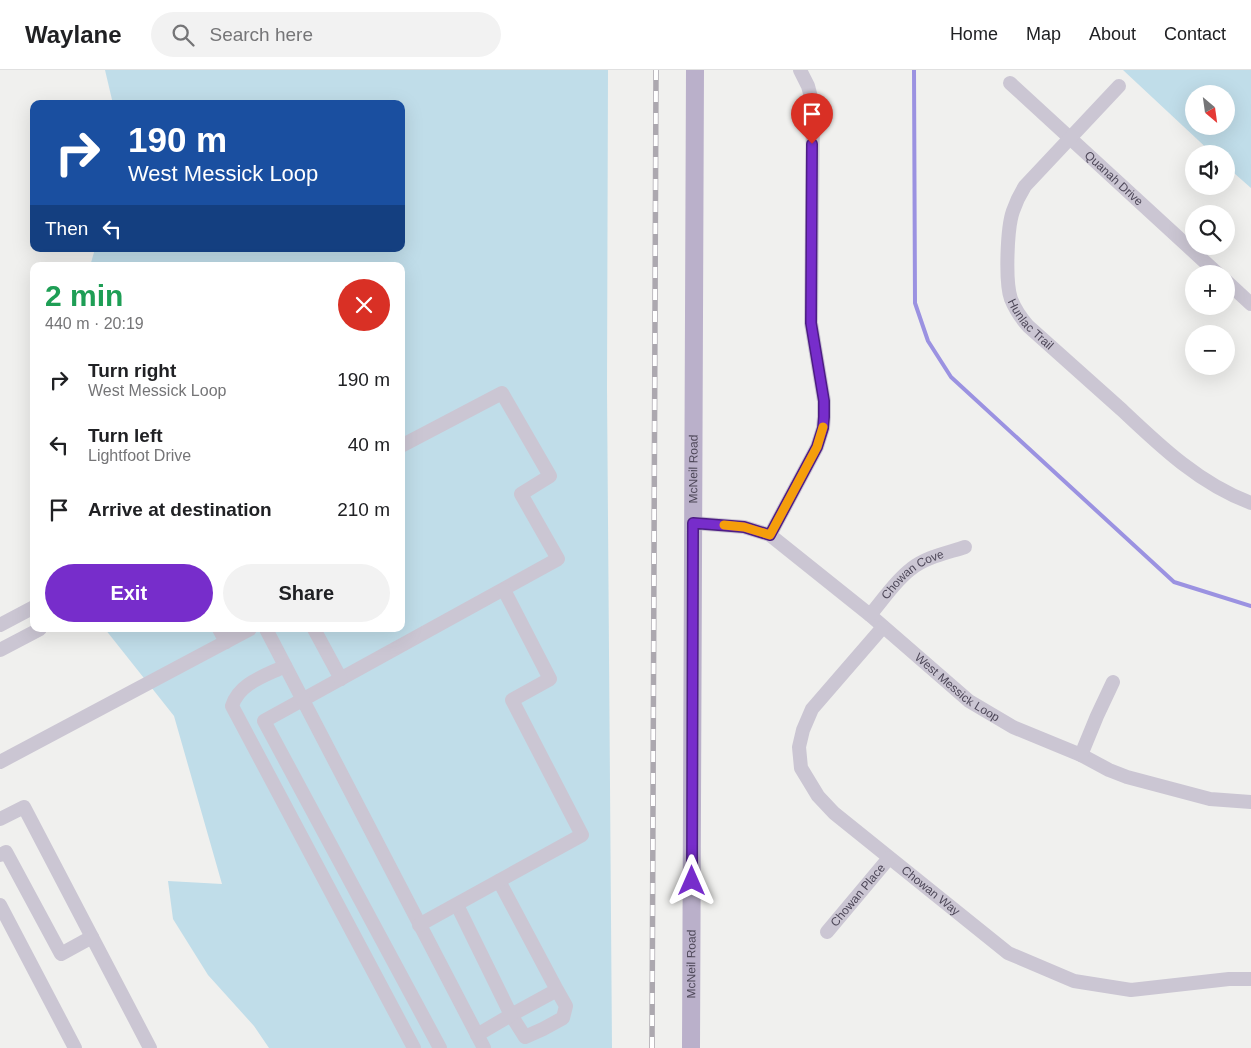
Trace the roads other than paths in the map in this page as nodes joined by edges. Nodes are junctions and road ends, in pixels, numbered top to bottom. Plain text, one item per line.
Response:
1 (695, 70) edge
2 (800, 70) edge
3 (1010, 83) dead end
4 (1119, 86) dead end
5 (1070, 139) junction
6 (1208, 265) edge
7 (1235, 289) edge
8 (1251, 304) edge
9 (405, 444) edge
10 (1251, 503) edge
11 (693, 523) junction
12 (770, 535) junction
13 (965, 547) dead end
14 (504, 590) junction
15 (30, 609) edge
16 (870, 615) junction
17 (0, 625) edge
18 (883, 627) junction
19 (34, 632) edge
20 (221, 632) edge
21 (244, 632) edge
22 (268, 632) edge
23 (316, 632) edge
24 (226, 642) junction
25 (0, 650) edge
26 (285, 666) junction
27 (340, 679) junction
28 (1113, 682) dead end
29 (302, 700) junction
30 (1082, 755) junction
31 (0, 762) edge
32 (1251, 802) edge
33 (0, 819) edge
34 (0, 855) edge
35 (889, 858) junction
36 (499, 881) junction
37 (0, 905) edge
38 (457, 905) junction
39 (419, 926) junction
40 (827, 932) dead end
41 (92, 937) junction
42 (1251, 978) edge
43 (557, 990) junction
44 (511, 1015) junction
45 (477, 1035) junction
46 (75, 1048) edge
47 (150, 1048) edge
48 (414, 1048) edge
49 (440, 1048) edge
50 (484, 1048) edge
51 (690, 1048) edge

1 - 11 main road, McNeil Road
2 - 12 street
3 - 5 street, Quanah Drive
4 - 5 street, Hunlac Trail
5 - 6 street, Quanah Drive
5 - 10 street, Hunlac Trail
7 - 8 street
9 - 14 street
11 - 12 street, West Messick Loop
11 - 51 main road, McNeil Road
12 - 16 street, West Messick Loop
13 - 16 street, Chowan Cove
14 - 27 street
14 - 36 street
15 - 17 street
16 - 18 street, West Messick Loop
18 - 30 street, West Messick Loop
18 - 35 street, Chowan Way
19 - 25 street
20 - 24 street
21 - 24 street
22 - 26 street
23 - 27 street
24 - 31 street
26 - 29 street
26 - 48 street
27 - 29 street
28 - 30 street
29 - 39 street
29 - 49 street
30 - 32 street, West Messick Loop
33 - 41 street
34 - 41 street
35 - 40 street, Chowan Place
35 - 42 street, Chowan Way
36 - 38 street
36 - 43 street
37 - 46 street
38 - 39 street
38 - 44 street
39 - 45 street
41 - 47 street
43 - 44 street
43 - 44 street
44 - 45 street
45 - 50 street

